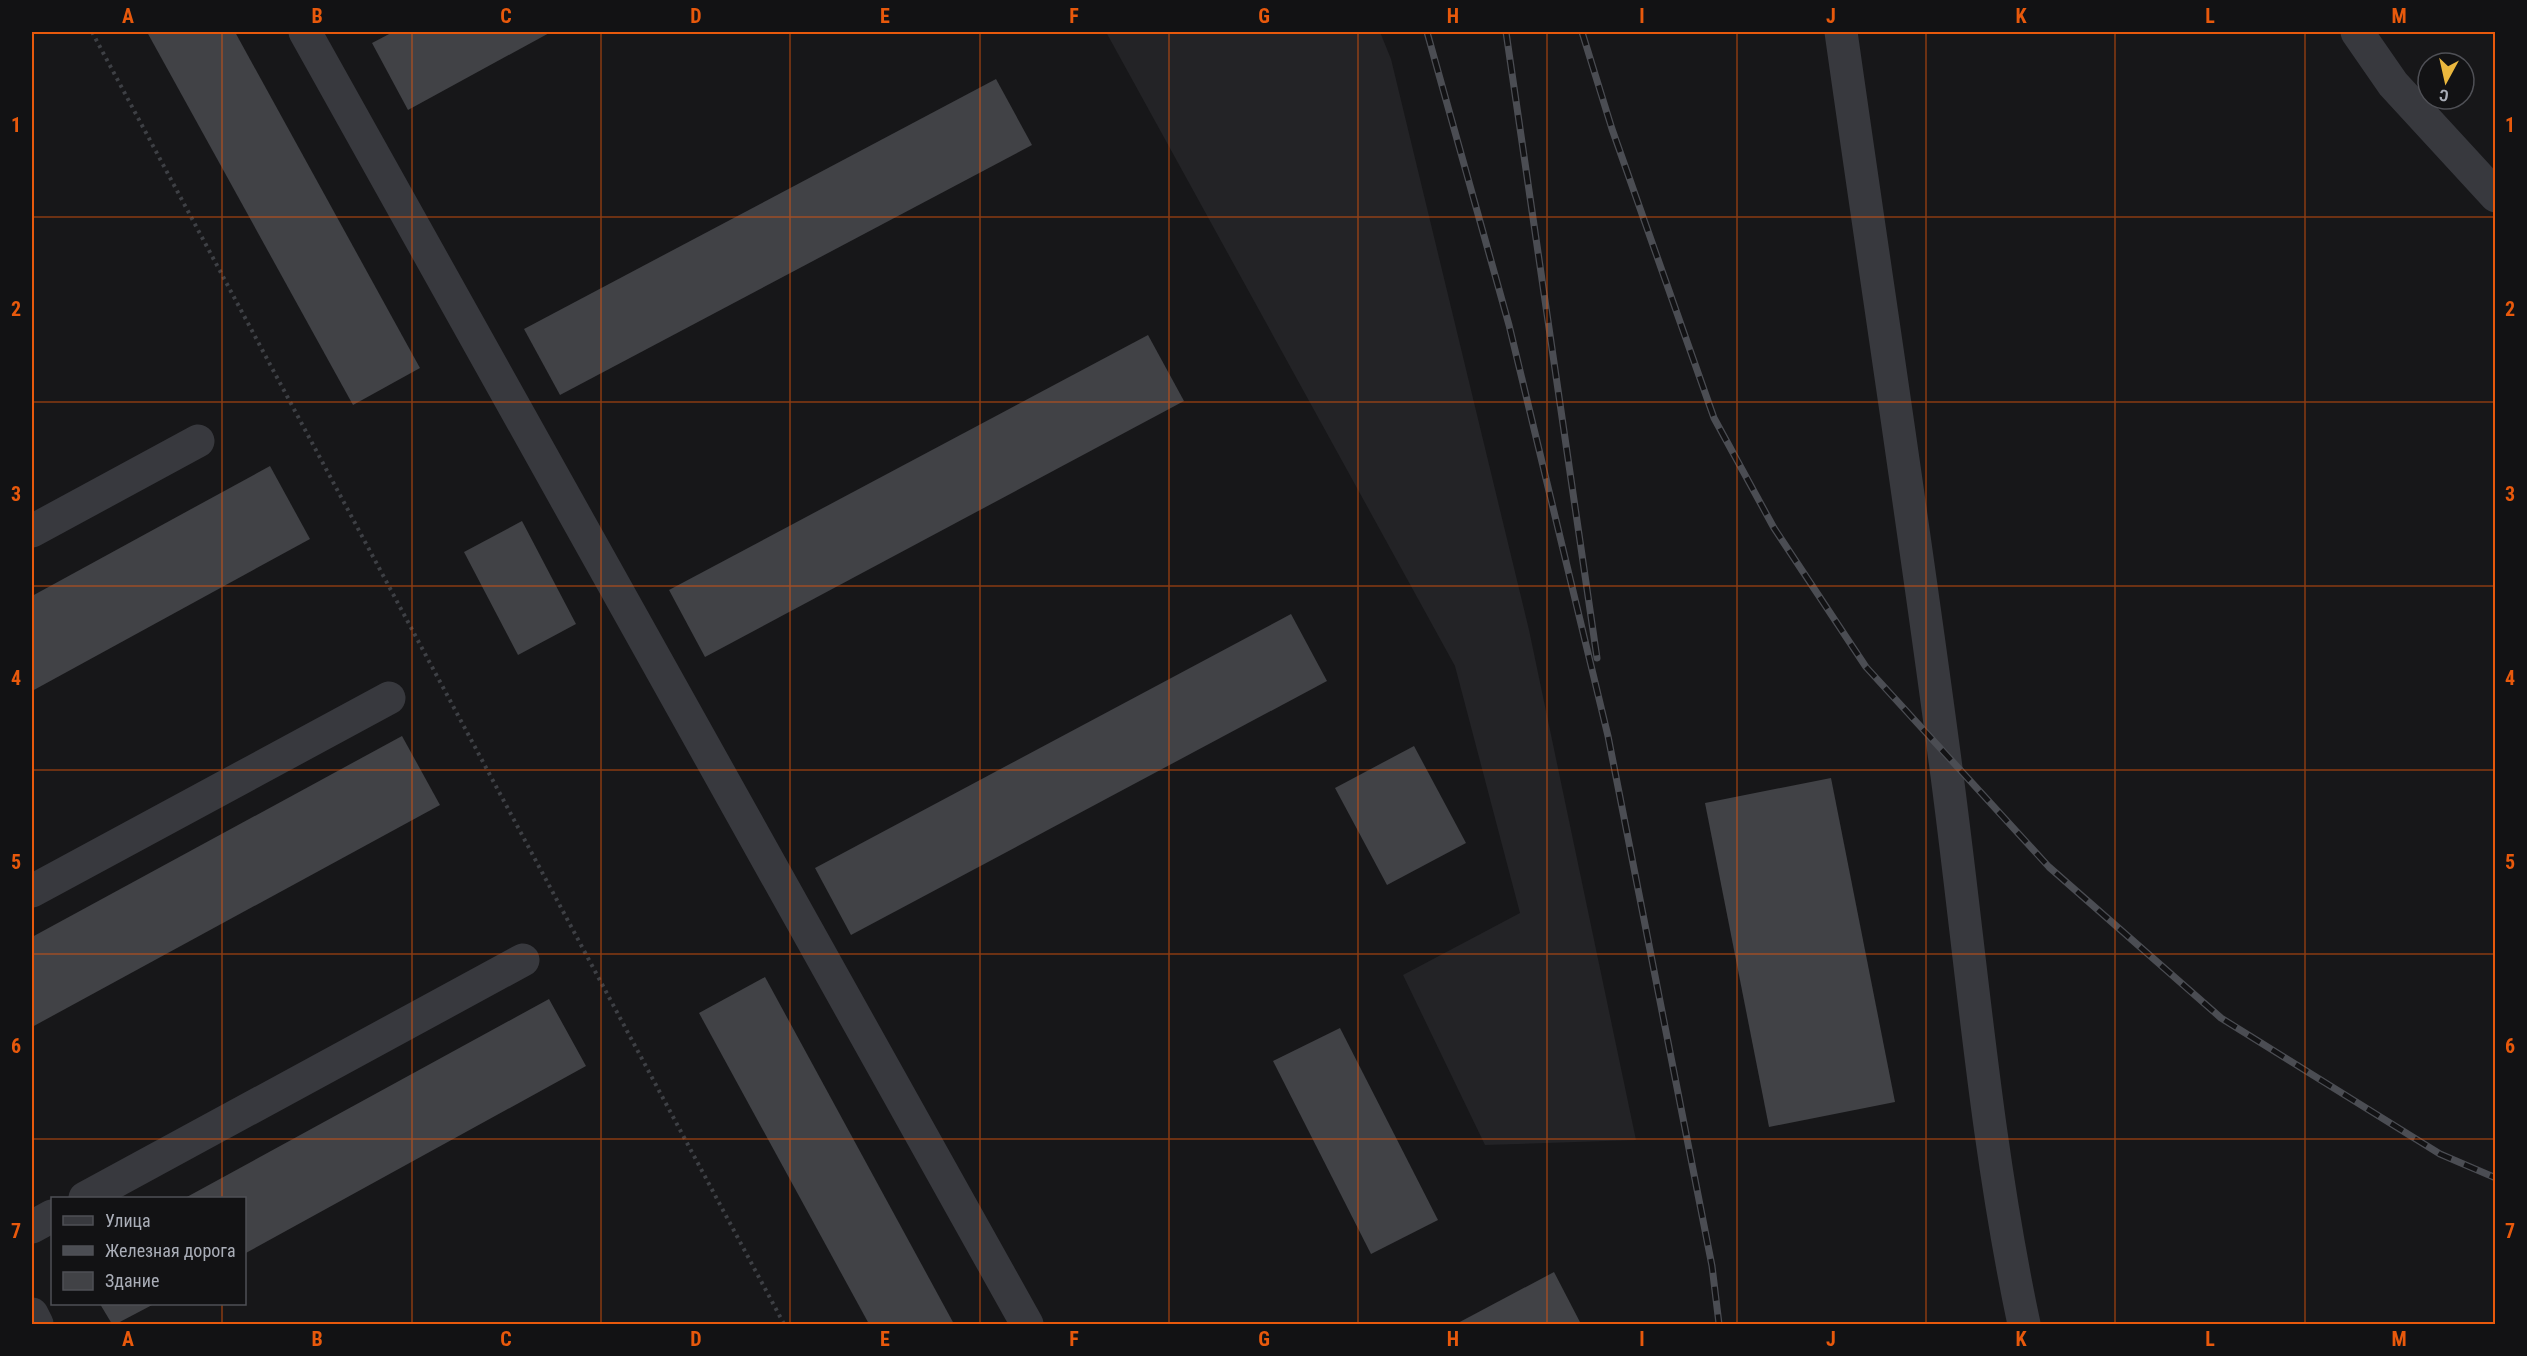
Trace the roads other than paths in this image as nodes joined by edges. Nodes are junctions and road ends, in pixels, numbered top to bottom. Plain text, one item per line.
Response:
1 (305, 32) edge
2 (1841, 32) edge
3 (2357, 32) edge
4 (2496, 196) edge
5 (198, 441) dead end
6 (32, 531) edge
7 (389, 698) dead end
8 (32, 891) edge
9 (524, 960) dead end
10 (87, 1197) edge
11 (51, 1217) edge
12 (32, 1227) edge
13 (32, 1314) edge
14 (37, 1324) edge
15 (1027, 1324) edge
16 (2024, 1324) edge

1 - 15 lane
2 - 16 lane
3 - 4 lane
5 - 6 lane
7 - 8 lane
9 - 10 lane
11 - 12 lane
13 - 14 lane

